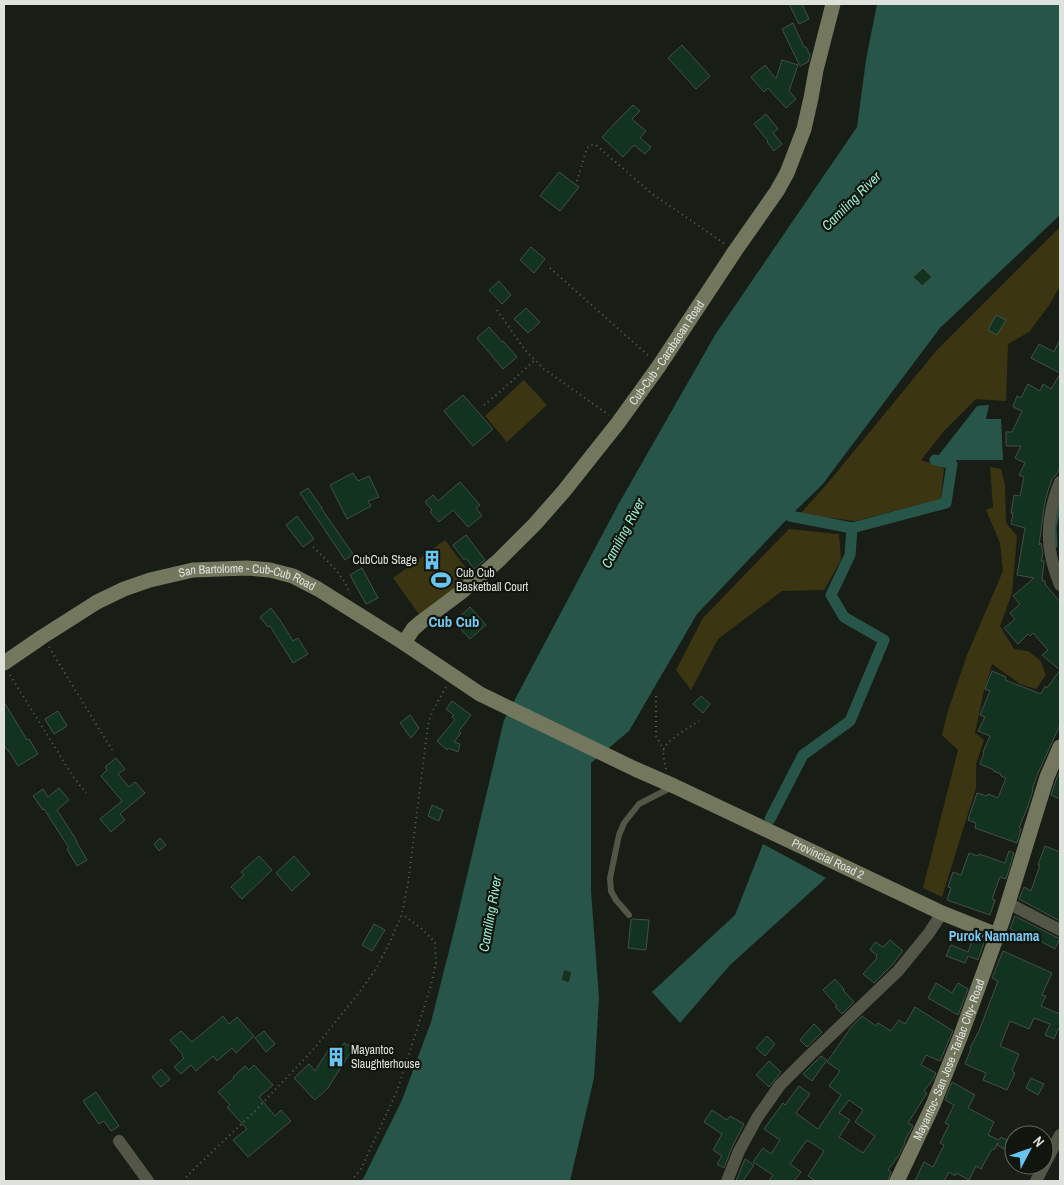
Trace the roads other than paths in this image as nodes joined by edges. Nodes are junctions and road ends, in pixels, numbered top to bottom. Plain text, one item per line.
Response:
1 (833, 4) edge
2 (1060, 482) edge
3 (1060, 585) edge
4 (404, 643) junction
5 (6, 668) edge
6 (480, 694) joint
7 (1060, 747) edge
8 (672, 785) junction
9 (1008, 903) junction
10 (942, 913) junction
11 (629, 915) dead end
12 (1060, 930) edge
13 (997, 935) junction
14 (1060, 1135) edge
15 (119, 1141) dead end
16 (148, 1181) edge
17 (727, 1181) edge
18 (896, 1181) edge
19 (1036, 1181) edge

1 - 4 street, Cub-Cub - Carabaoan Road
2 - 3 street
4 - 5 street, San Bartolome - Cub-Cub Road
4 - 6 street, San Bartolome - Cub-Cub Road
6 - 8 street, Provincial Road 2
7 - 9 street
8 - 10 street, Provincial Road 2
8 - 11 lane
9 - 12 street
9 - 13 street
10 - 13 street, Provincial Road 2
10 - 17 street
13 - 18 street, Mayantoc- San Jose -Tarlac City- Road
14 - 19 street
15 - 16 street

